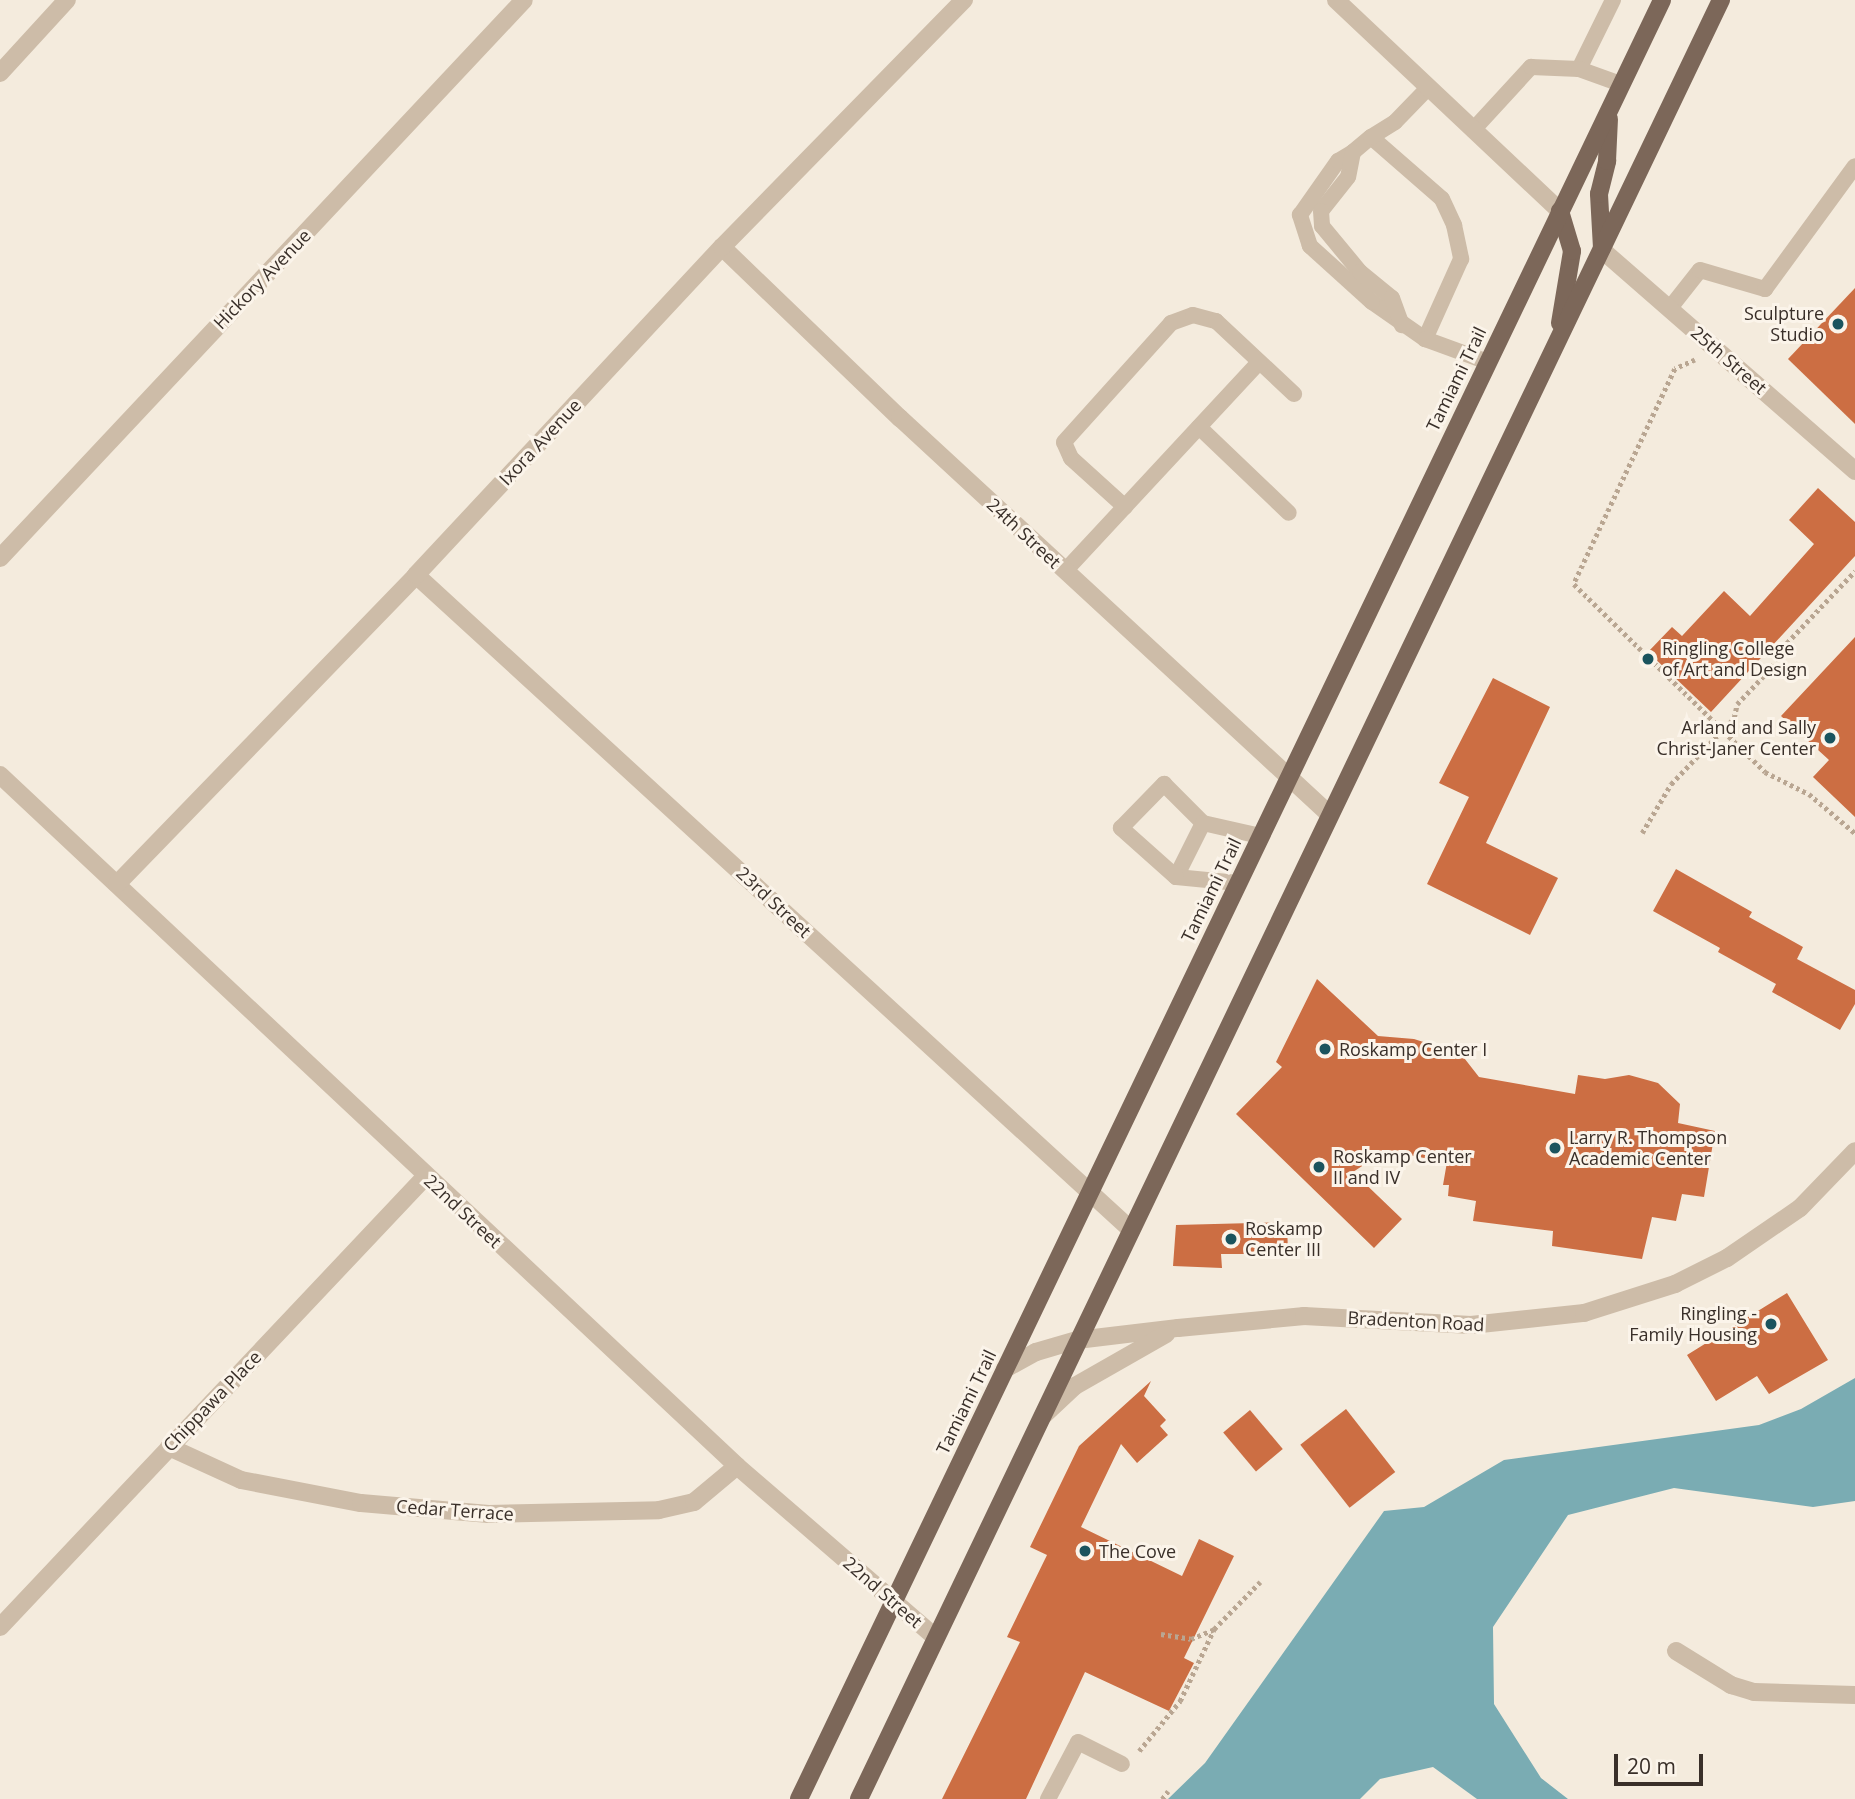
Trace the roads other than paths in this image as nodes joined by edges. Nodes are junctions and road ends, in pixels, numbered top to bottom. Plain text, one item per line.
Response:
1 (67, 0) edge
2 (524, 0) edge
3 (964, 0) edge
4 (1336, 0) edge
5 (1613, 0) edge
6 (1662, 0) edge
7 (1721, 0) edge
8 (1579, 69) junction
9 (0, 73) edge
10 (1621, 84) junction
11 (1428, 88) junction
12 (1610, 109) junction
13 (1473, 130) junction
14 (1371, 137) junction
15 (1855, 166) edge
16 (1560, 211) junction
17 (722, 247) junction
18 (1602, 250) junction
19 (1670, 308) junction
20 (1425, 339) junction
21 (1556, 343) junction
22 (1259, 362) junction
23 (1488, 362) junction
24 (1294, 394) dead end
25 (1199, 427) junction
26 (1855, 471) edge
27 (1125, 507) junction
28 (1289, 513) dead end
29 (0, 558) edge
30 (1065, 571) junction
31 (416, 575) junction
32 (0, 775) edge
33 (1289, 777) junction
34 (1330, 815) junction
35 (1203, 823) junction
36 (1260, 836) junction
37 (1176, 877) junction
38 (1238, 883) junction
39 (117, 884) junction
40 (1855, 1151) edge
41 (426, 1176) junction
42 (1089, 1192) junction
43 (1131, 1230) junction
44 (1178, 1328) junction
45 (1077, 1340) junction
46 (1005, 1369) junction
47 (1039, 1419) junction
48 (169, 1447) junction
49 (737, 1466) junction
50 (893, 1601) junction
51 (0, 1627) edge
52 (935, 1637) junction
53 (1676, 1651) dead end
54 (1855, 1695) edge
55 (1122, 1764) road end
56 (799, 1799) edge
57 (859, 1799) edge
58 (1048, 1799) edge

1 - 9 street
2 - 29 street, Hickory Avenue
3 - 17 street, Ixora Avenue
4 - 11 street
5 - 8 lane
6 - 10 main road, Tamiami Trail
7 - 18 main road
8 - 10 lane
8 - 13 lane
10 - 12 main road, Tamiami Trail
11 - 13 street
11 - 14 lane
12 - 16 main road, Tamiami Trail
12 - 18 main road
13 - 16 street
14 - 20 lane
14 - 20 lane
15 - 19 lane
16 - 21 main road
16 - 23 main road, Tamiami Trail
17 - 30 street, 24th Street
17 - 31 street, Ixora Avenue
18 - 19 street, 25th Street
18 - 21 main road
19 - 26 street, 25th Street
20 - 23 lane
21 - 34 main road
22 - 24 lane
22 - 25 lane
22 - 27 lane
23 - 33 main road, Tamiami Trail
25 - 27 lane
25 - 28 lane
27 - 30 lane
30 - 33 street, 24th Street
31 - 39 street, Ixora Avenue
31 - 42 street, 23rd Street
32 - 39 street, 22nd Street
33 - 34 street, 24th Street
33 - 36 main road, Tamiami Trail
34 - 43 main road
35 - 36 lane
35 - 37 lane
35 - 37 lane
36 - 38 main road, Tamiami Trail
37 - 38 lane
38 - 42 main road, Tamiami Trail
39 - 41 street, 22nd Street
40 - 44 street, Bradenton Road
41 - 48 street, Chippawa Place
41 - 49 street, 22nd Street
42 - 43 street, 23rd Street
42 - 46 main road, Tamiami Trail
43 - 45 main road
44 - 45 street, Bradenton Road
44 - 47 street, Bradenton Road
45 - 46 street, Bradenton Road
45 - 47 main road
46 - 50 main road, Tamiami Trail
47 - 52 main road
48 - 49 street, Cedar Terrace
48 - 51 street, Chippawa Place
49 - 50 street, 22nd Street
50 - 52 street, 22nd Street
50 - 56 main road, Tamiami Trail
52 - 57 main road
53 - 54 street
55 - 58 lane

